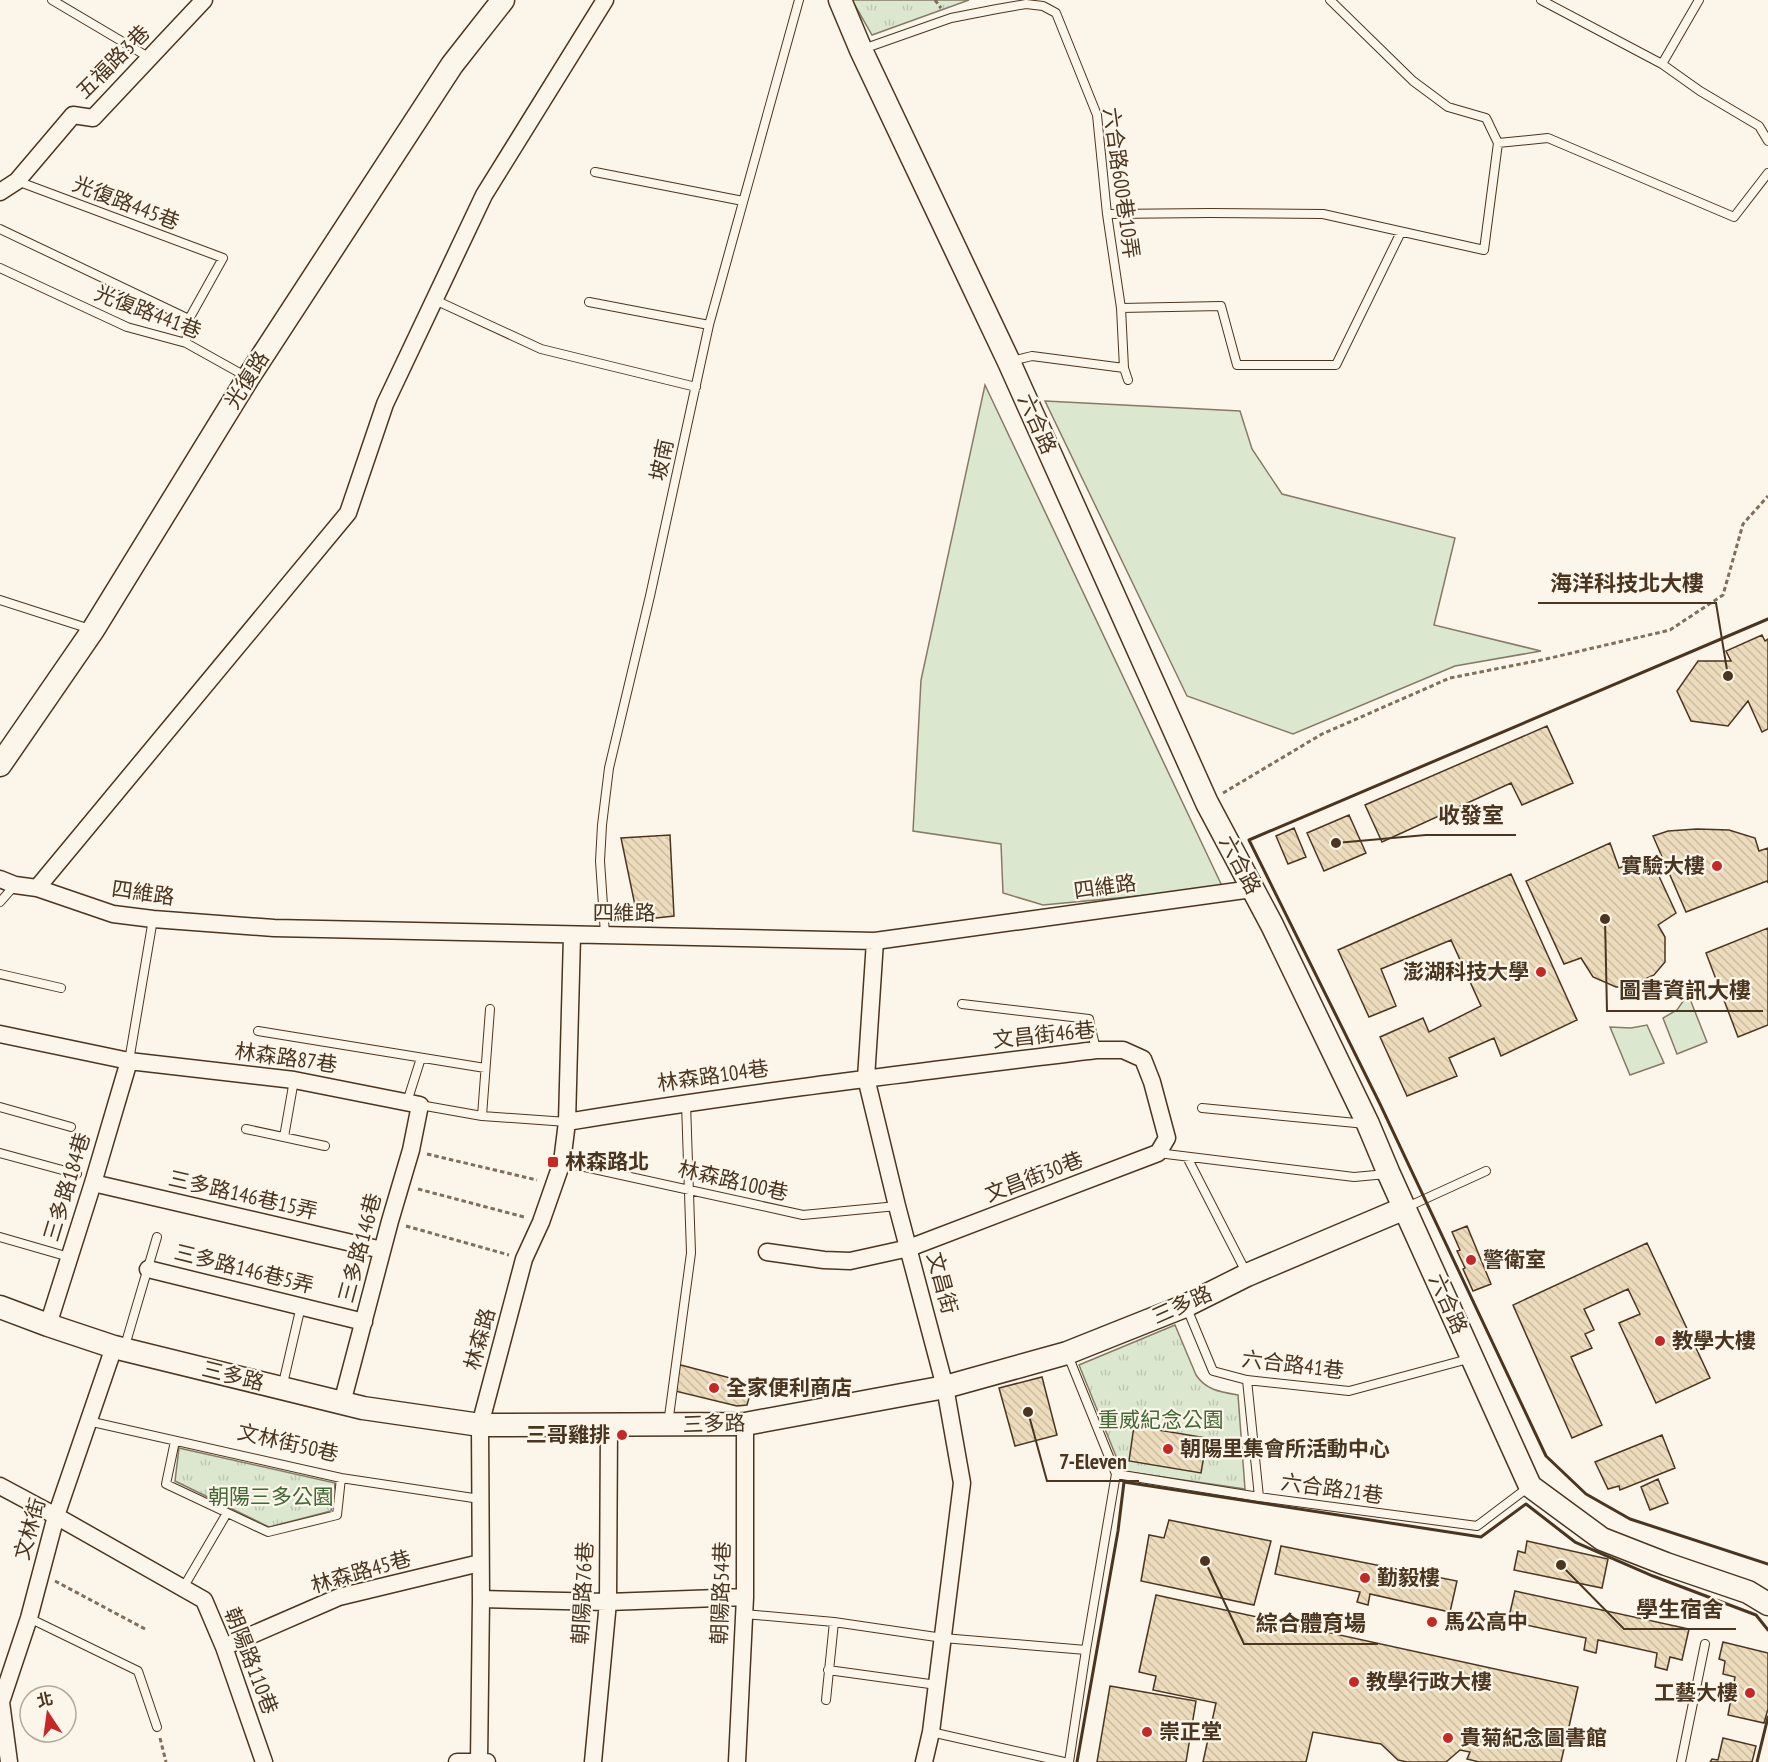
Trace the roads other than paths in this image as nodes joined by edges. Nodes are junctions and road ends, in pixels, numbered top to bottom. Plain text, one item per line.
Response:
1 (53, 0) edge
2 (204, 0) edge
3 (503, 0) edge
4 (604, 0) edge
5 (799, 0) edge
6 (840, 0) edge
7 (1330, 0) edge
8 (1541, 0) edge
9 (1699, 0) edge
10 (1044, 3) edge
11 (861, 50) junction
12 (150, 58) junction
13 (1662, 64) junction
14 (1768, 141) edge
15 (1498, 143) junction
16 (595, 172) dead end
17 (1768, 173) edge
18 (17, 181) junction
19 (0, 192) edge
20 (743, 201) junction
21 (1107, 214) junction
22 (0, 229) edge
23 (1401, 232) junction
24 (0, 268) edge
25 (435, 300) junction
26 (589, 302) dead end
27 (1121, 308) junction
28 (189, 319) junction
29 (709, 326) junction
30 (186, 342) junction
31 (1009, 362) junction
32 (1124, 368) junction
33 (248, 378) junction
34 (1128, 380) dead end
35 (696, 387) junction
36 (0, 600) edge
37 (93, 630) junction
38 (0, 765) edge
39 (8, 882) edge
40 (37, 888) junction
41 (1252, 889) junction
42 (0, 902) edge
43 (153, 919) junction
44 (605, 934) junction
45 (572, 936) junction
46 (875, 941) junction
47 (0, 974) edge
48 (61, 988) dead end
49 (962, 1004) dead end
50 (490, 1009) dead end
51 (258, 1031) dead end
52 (0, 1034) edge
53 (1096, 1050) junction
54 (421, 1058) junction
55 (129, 1061) junction
56 (485, 1068) junction
57 (866, 1078) junction
58 (294, 1080) junction
59 (686, 1102) junction
60 (413, 1104) junction
61 (0, 1107) edge
62 (1202, 1108) dead end
63 (482, 1116) junction
64 (567, 1122) junction
65 (1368, 1124) junction
66 (71, 1127) dead end
67 (246, 1129) dead end
68 (284, 1137) junction
69 (326, 1146) dead end
70 (0, 1153) edge
71 (1158, 1153) junction
72 (1187, 1157) junction
73 (562, 1162) junction
74 (1486, 1171) dead end
75 (77, 1174) dead end
76 (1389, 1174) junction
77 (93, 1183) junction
78 (690, 1189) junction
79 (897, 1206) junction
80 (1405, 1208) junction
81 (0, 1237) edge
82 (157, 1237) dead end
83 (909, 1248) junction
84 (382, 1250) junction
85 (766, 1252) dead end
86 (69, 1257) junction
87 (148, 1269) junction
88 (1247, 1275) junction
89 (301, 1306) junction
90 (1185, 1306) junction
91 (0, 1308) edge
92 (364, 1322) junction
93 (48, 1325) junction
94 (119, 1348) junction
95 (1067, 1353) junction
96 (1472, 1358) junction
97 (1247, 1380) junction
98 (945, 1387) junction
99 (282, 1388) junction
100 (342, 1403) junction
101 (88, 1421) junction
102 (745, 1424) junction
103 (480, 1425) junction
104 (609, 1425) junction
105 (668, 1425) junction
106 (175, 1441) junction
107 (1116, 1474) junction
108 (341, 1478) junction
109 (0, 1486) edge
110 (1530, 1486) junction
111 (1258, 1497) junction
112 (480, 1499) junction
113 (227, 1513) junction
114 (56, 1516) junction
115 (480, 1563) junction
116 (183, 1588) junction
117 (481, 1599) junction
118 (608, 1602) junction
119 (1768, 1604) edge
120 (744, 1606) junction
121 (29, 1618) junction
122 (834, 1622) junction
123 (943, 1638) junction
124 (1705, 1644) dead end
125 (224, 1647) junction
126 (1086, 1650) junction
127 (828, 1670) junction
128 (937, 1685) junction
129 (826, 1700) dead end
130 (157, 1727) road end
131 (931, 1732) junction
132 (9, 1762) edge
133 (264, 1762) edge
134 (457, 1762) edge
135 (479, 1762) edge
136 (487, 1762) edge
137 (593, 1762) edge
138 (737, 1762) edge
139 (924, 1762) edge
140 (1065, 1762) edge
141 (1069, 1762) edge
142 (1681, 1762) edge

1 - 12 lane
2 - 12 street, 五福路3巷
3 - 33 street, 光復路
4 - 25 street
5 - 20 lane, 坡南
6 - 11 street, 六合路
7 - 15 lane
8 - 13 lane
9 - 13 lane
10 - 11 lane
10 - 21 lane, 六合路600巷10弄
11 - 31 street, 六合路
12 - 18 street, 五福路3巷
13 - 14 lane
15 - 17 lane
15 - 23 lane
16 - 20 lane
18 - 19 street, 五福路3巷
18 - 28 lane, 光復路445巷
20 - 29 lane, 坡南
21 - 23 lane
21 - 27 lane, 六合路600巷10弄
22 - 28 lane
23 - 27 lane
24 - 30 lane, 光復路441巷
25 - 35 lane
25 - 40 street
26 - 29 lane
27 - 32 lane, 六合路600巷10弄
28 - 30 lane
29 - 35 lane, 坡南
30 - 33 lane, 光復路441巷
31 - 32 lane
31 - 41 street, 六合路
32 - 34 lane, 六合路600巷10弄
33 - 37 street, 光復路
35 - 44 lane, 坡南
36 - 37 lane
37 - 38 street, 光復路
39 - 40 street, 四維路
39 - 42 lane
40 - 43 street, 四維路
41 - 46 street, 四維路
41 - 65 street, 六合路
43 - 45 street, 四維路
43 - 55 lane
44 - 45 street, 四維路
44 - 46 street, 四維路
45 - 64 street, 林森路
46 - 57 street, 文昌街
47 - 48 lane
49 - 53 lane
50 - 56 lane
51 - 54 lane
52 - 55 street, 林森路87巷
53 - 57 street, 文昌街46巷
53 - 71 street, 文昌街46巷
54 - 56 lane
54 - 60 lane
55 - 58 street, 林森路87巷
55 - 77 street, 三多路184巷
56 - 63 lane
57 - 59 street, 林森路104巷
57 - 79 street, 文昌街
58 - 60 street, 林森路87巷
58 - 68 lane
59 - 64 street, 林森路104巷
59 - 78 lane
60 - 63 lane, 林森路87巷
60 - 84 street, 三多路146巷
61 - 66 lane
62 - 65 lane
63 - 64 lane, 林森路87巷
64 - 73 street, 林森路
65 - 76 street, 六合路
67 - 68 lane
68 - 69 lane
70 - 75 lane
71 - 72 lane
71 - 83 street, 文昌街30巷
72 - 76 lane
72 - 88 lane
73 - 78 lane, 林森路100巷
73 - 103 street, 林森路
74 - 80 lane
76 - 80 street, 六合路
77 - 84 street, 三多路146巷15弄
77 - 86 street, 三多路184巷
78 - 79 lane, 林森路100巷
78 - 105 lane
79 - 83 street, 文昌街
80 - 88 street, 三多路
80 - 96 street, 六合路
81 - 86 lane
82 - 87 lane
83 - 85 street, 文昌街30巷
83 - 98 street, 文昌街
84 - 92 street, 三多路146巷
86 - 93 street, 三多路184巷
87 - 89 street, 三多路146巷5弄
87 - 94 lane
88 - 90 street, 三多路
89 - 92 street, 三多路146巷5弄
89 - 99 lane
90 - 95 street, 三多路
90 - 97 lane, 六合路41巷
91 - 93 street, 三多路
92 - 100 street, 三多路146巷
93 - 94 street, 三多路
94 - 99 street, 三多路
94 - 101 street, 文林街
95 - 98 street, 三多路
95 - 107 lane
96 - 97 lane, 六合路41巷
96 - 110 street, 六合路
97 - 111 lane
98 - 102 street, 三多路
98 - 123 street, 文昌街
99 - 100 street, 三多路
100 - 103 street, 三多路
101 - 106 lane, 文林街50巷
101 - 114 street, 文林街
102 - 105 street, 三多路
102 - 120 street, 朝陽路54巷
103 - 104 street, 三多路
103 - 112 street, 林森路
104 - 105 street, 三多路
104 - 118 street, 朝陽路76巷
106 - 108 lane, 文林街50巷
106 - 113 lane
107 - 111 lane, 六合路21巷
107 - 126 lane
108 - 112 lane, 文林街50巷
108 - 113 lane
109 - 114 street
110 - 111 lane, 六合路21巷
110 - 119 street, 六合路
112 - 115 street, 林森路
113 - 116 lane
114 - 116 street, 朝陽路110巷
114 - 121 street, 文林街
115 - 117 street, 林森路
115 - 125 street, 林森路45巷
116 - 125 street, 朝陽路110巷
117 - 118 street
117 - 135 street, 林森路
118 - 120 street
118 - 137 street, 朝陽路76巷
120 - 122 lane
120 - 138 street, 朝陽路54巷
121 - 130 lane
121 - 132 street, 文林街
122 - 123 lane
122 - 127 lane
123 - 126 lane
123 - 128 street, 文昌街
124 - 142 lane
125 - 133 street, 朝陽路110巷
126 - 141 lane
127 - 128 lane
127 - 129 lane
128 - 131 street, 文昌街
131 - 139 street, 文昌街
131 - 140 lane
134 - 135 street
135 - 136 street

